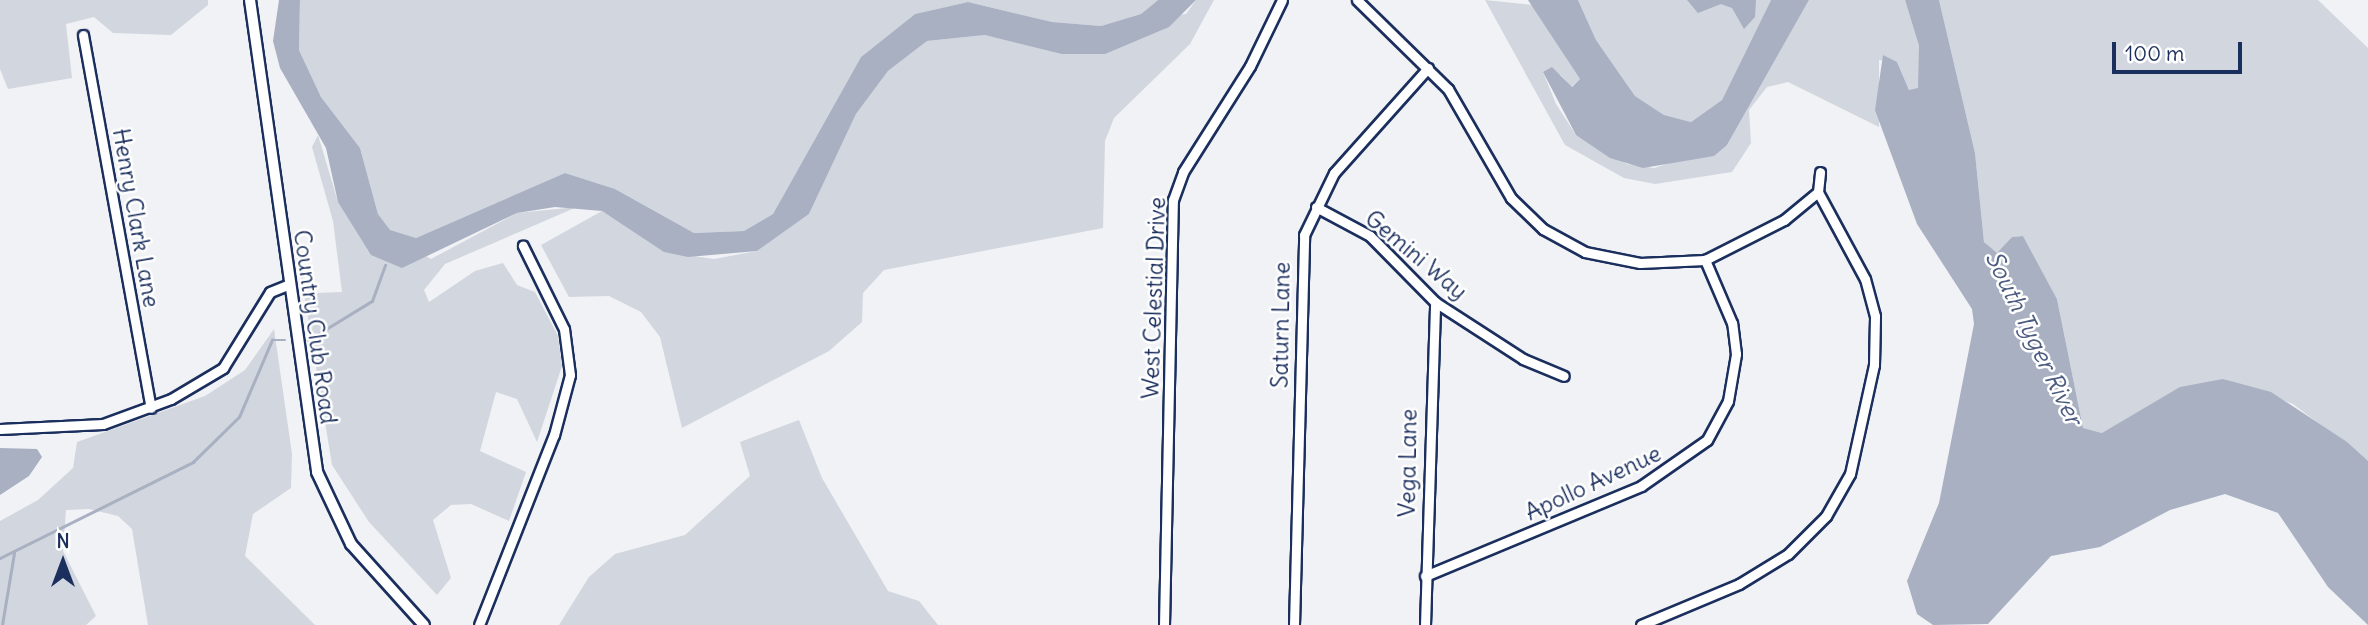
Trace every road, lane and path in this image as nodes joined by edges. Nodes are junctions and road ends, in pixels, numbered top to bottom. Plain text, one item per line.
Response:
1 (250, 0) edge
2 (1282, 0) edge
3 (1357, 0) edge
4 (83, 35) dead end
5 (1428, 68) junction
6 (1821, 172) dead end
7 (1818, 192) junction
8 (1316, 206) junction
9 (523, 246) dead end
10 (1705, 260) junction
11 (287, 285) junction
12 (1435, 302) junction
13 (1564, 376) dead end
14 (151, 408) junction
15 (0, 429) edge
16 (1425, 576) junction
17 (424, 625) edge
18 (479, 625) edge
19 (1164, 625) edge
20 (1294, 625) edge
21 (1425, 625) edge
22 (1641, 625) edge

1 - 11 street, Country Club Road
2 - 19 street, West Celestial Drive
3 - 5 street
4 - 14 street, Henry Clark Lane
5 - 8 street, Saturn Lane
5 - 10 street
6 - 7 street
7 - 10 street
7 - 22 street
8 - 12 street, Gemini Way
8 - 20 street, Saturn Lane
9 - 18 street
10 - 16 street, Apollo Avenue
11 - 14 street
11 - 17 street, Country Club Road
12 - 13 street, Gemini Way
12 - 16 street, Vega Lane
14 - 15 street
16 - 21 street, Vega Lane

